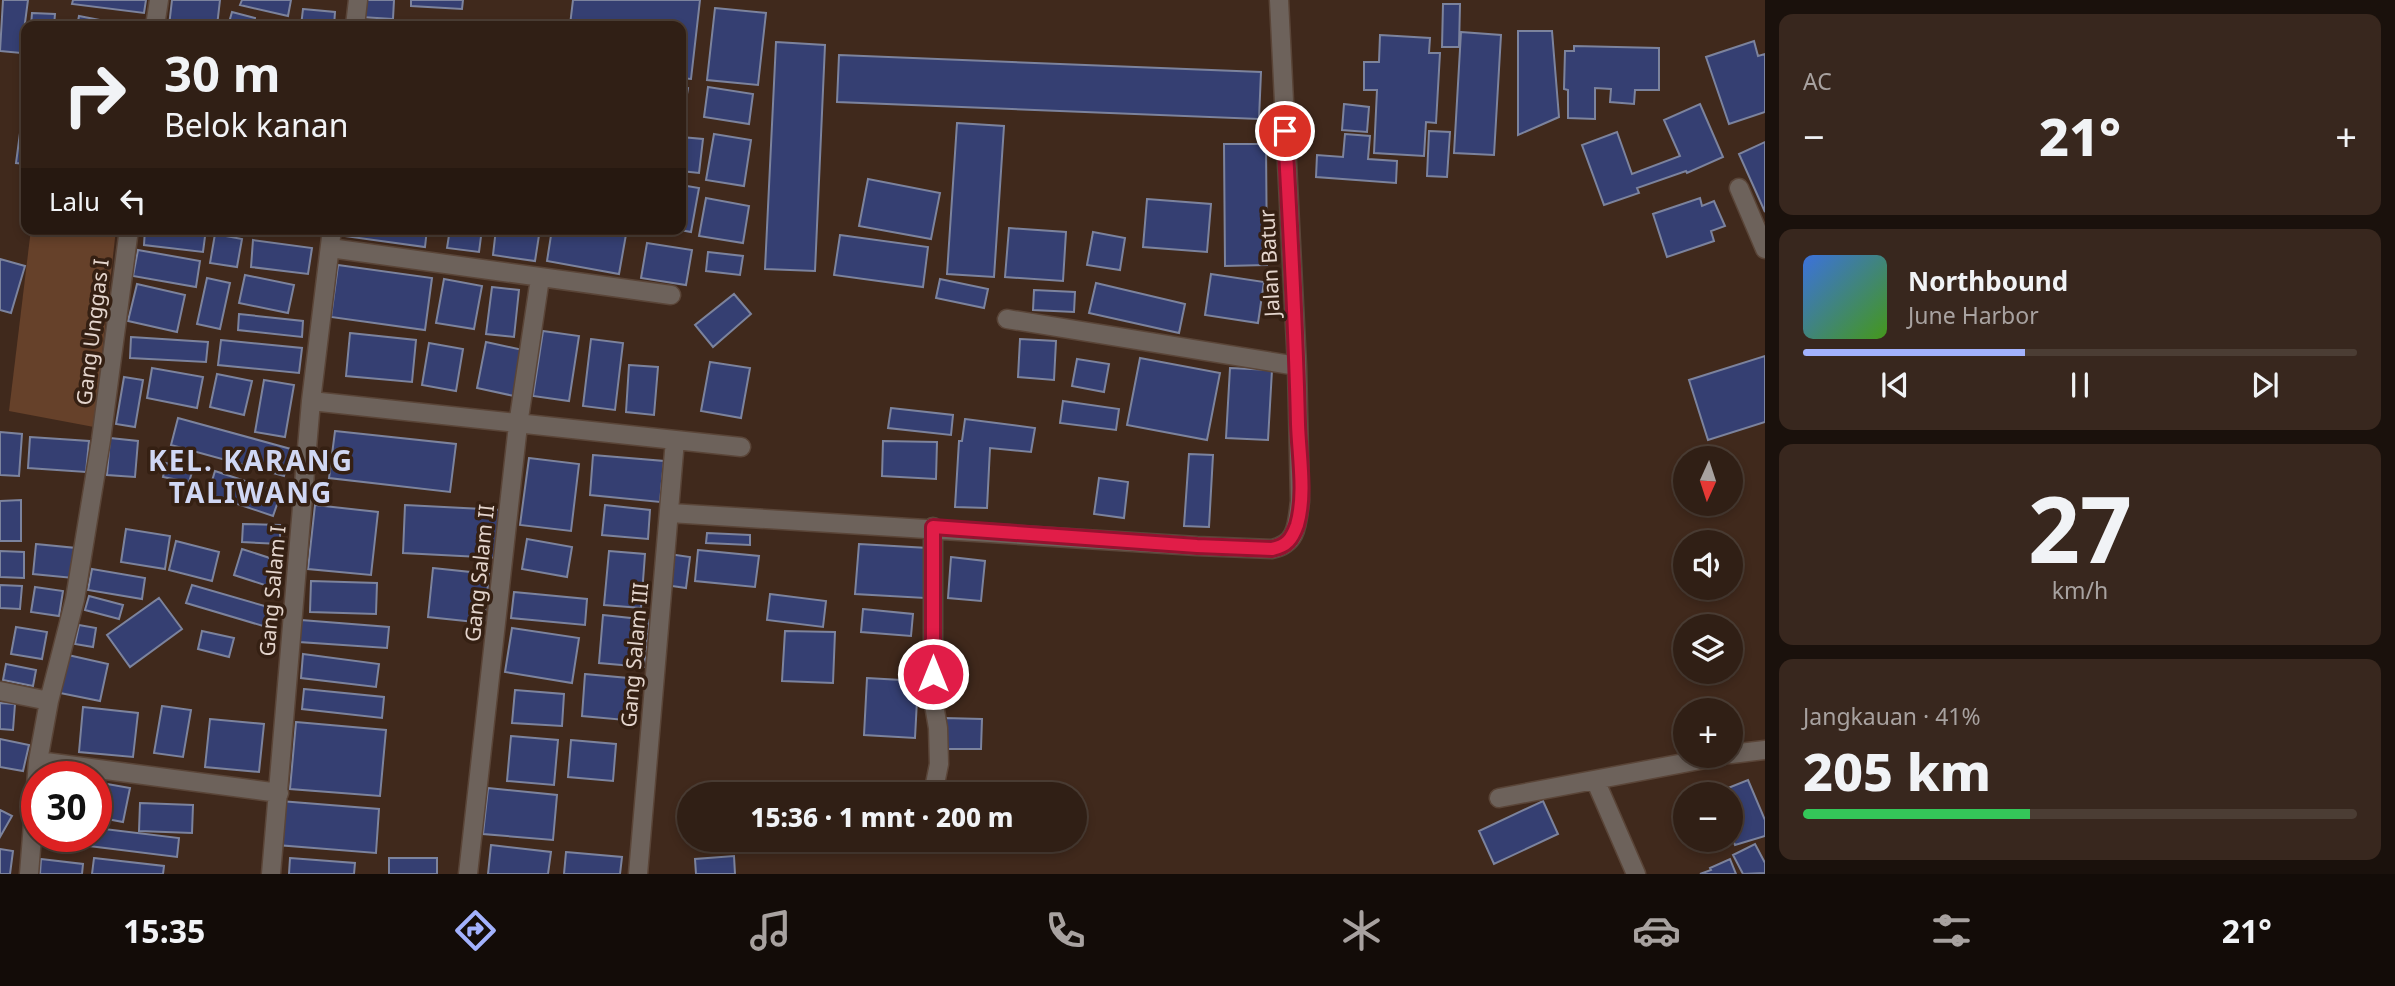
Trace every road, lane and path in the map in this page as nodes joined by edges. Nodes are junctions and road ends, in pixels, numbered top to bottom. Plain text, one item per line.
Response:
1 (159, 0) edge
2 (358, 0) edge
3 (1279, 0) edge
4 (156, 21) edge
5 (356, 21) edge
6 (1739, 188) dead end
7 (128, 235) edge
8 (331, 238) edge
9 (1765, 248) edge
10 (540, 278) junction
11 (671, 295) dead end
12 (1007, 319) dead end
13 (1297, 366) junction
14 (311, 401) junction
15 (518, 425) junction
16 (675, 440) junction
17 (741, 447) dead end
18 (670, 513) junction
19 (933, 527) junction
20 (0, 691) edge
21 (49, 701) junction
22 (1765, 750) edge
23 (1743, 753) edge
24 (38, 761) edge
25 (1673, 766) edge
26 (112, 771) edge
27 (935, 782) edge
28 (1596, 782) junction
29 (279, 793) junction
30 (1499, 798) dead end
31 (31, 852) edge
32 (29, 874) edge
33 (271, 874) edge
34 (468, 874) edge
35 (638, 874) edge
36 (1636, 874) edge

1 - 4 street
2 - 5 street
3 - 13 street, Jalan Batur
6 - 9 street
7 - 21 street, Gang Unggas I
8 - 10 street
8 - 14 street, Gang Salam I
10 - 11 street
10 - 15 street, Gang Salam II
12 - 13 street
13 - 19 street, Jalan Batur
14 - 15 street
14 - 29 street, Gang Salam I
15 - 16 street
15 - 34 street, Gang Salam II
16 - 17 street
16 - 18 street, Gang Salam III
18 - 19 street
18 - 35 street, Gang Salam III
19 - 27 street
20 - 21 street
21 - 24 street, Gang Unggas I
22 - 23 street
25 - 28 street
26 - 29 street
28 - 30 street
28 - 36 street
29 - 33 street, Gang Salam I
31 - 32 street, Gang Unggas I

